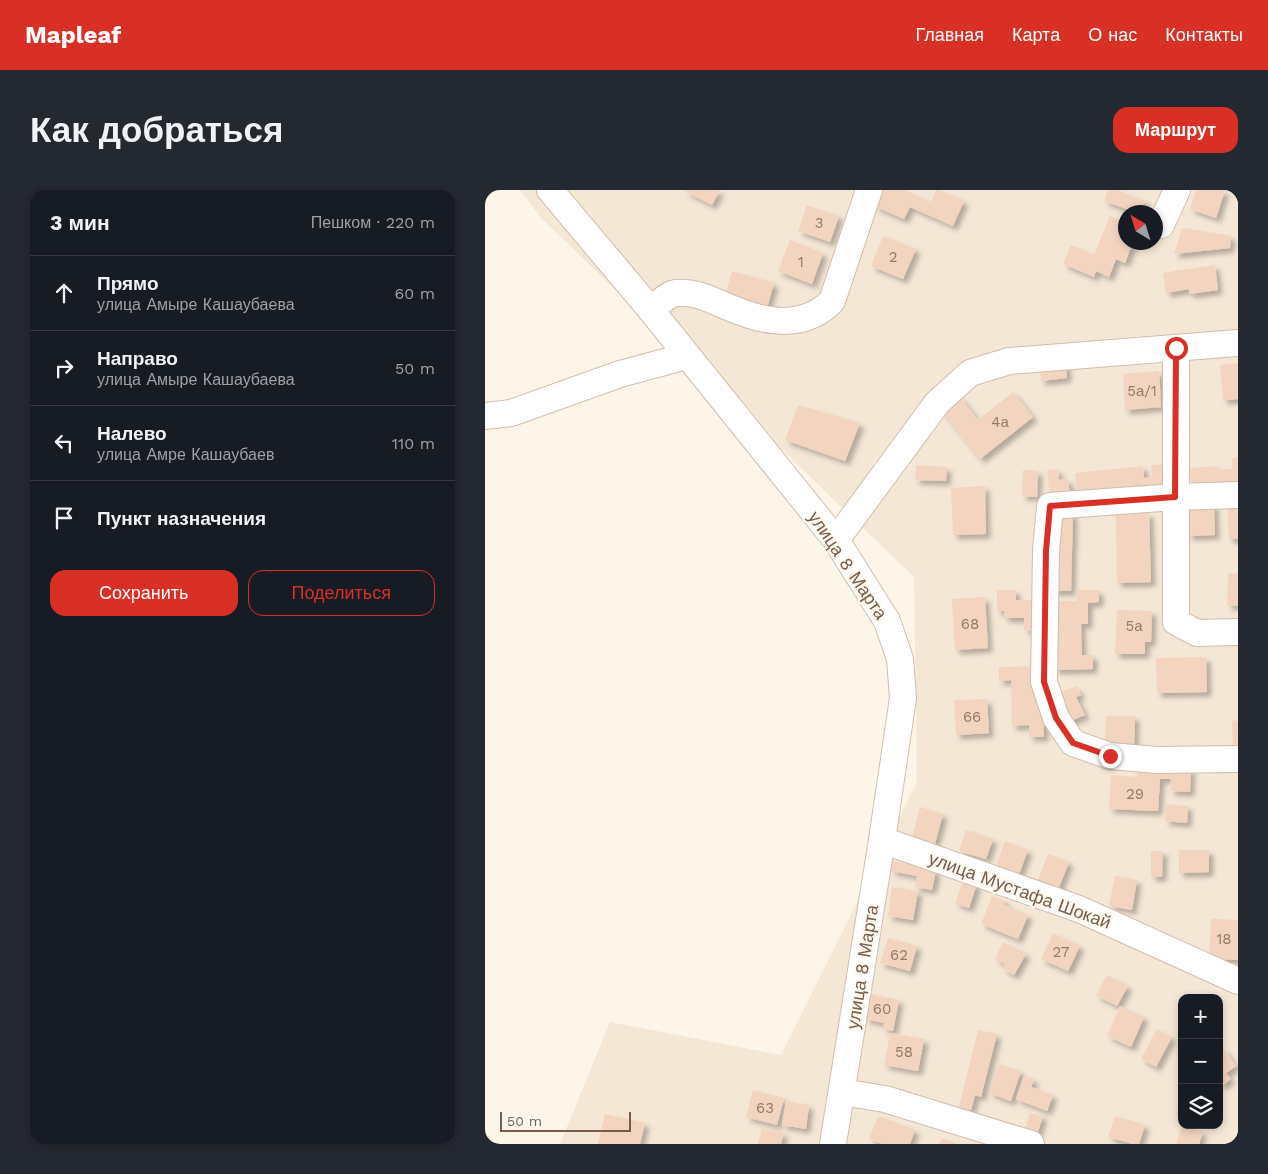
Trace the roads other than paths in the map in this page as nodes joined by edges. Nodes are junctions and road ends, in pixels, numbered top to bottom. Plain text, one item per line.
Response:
1 (550, 190) edge
2 (869, 190) edge
3 (1177, 190) edge
4 (1163, 220) edge
5 (650, 309) junction
6 (1238, 343) edge
7 (1176, 348) junction
8 (687, 356) junction
9 (485, 416) edge
10 (1238, 495) edge
11 (1175, 497) junction
12 (836, 540) junction
13 (1238, 632) edge
14 (1238, 759) edge
15 (882, 840) junction
16 (1238, 981) edge
17 (842, 1092) junction
18 (833, 1144) edge
19 (1031, 1144) edge

1 - 5 street, улица 8 Марта
2 - 5 street
3 - 4 street
5 - 8 street, улица 8 Марта
6 - 7 street
7 - 11 street
7 - 12 street
8 - 9 street
8 - 12 street, улица 8 Марта
10 - 11 street
11 - 13 street
11 - 14 street
12 - 15 street, улица 8 Марта
15 - 16 street, улица Мустафа Шокай
15 - 17 street, улица 8 Марта
17 - 18 street, улица 8 Марта
17 - 19 street

